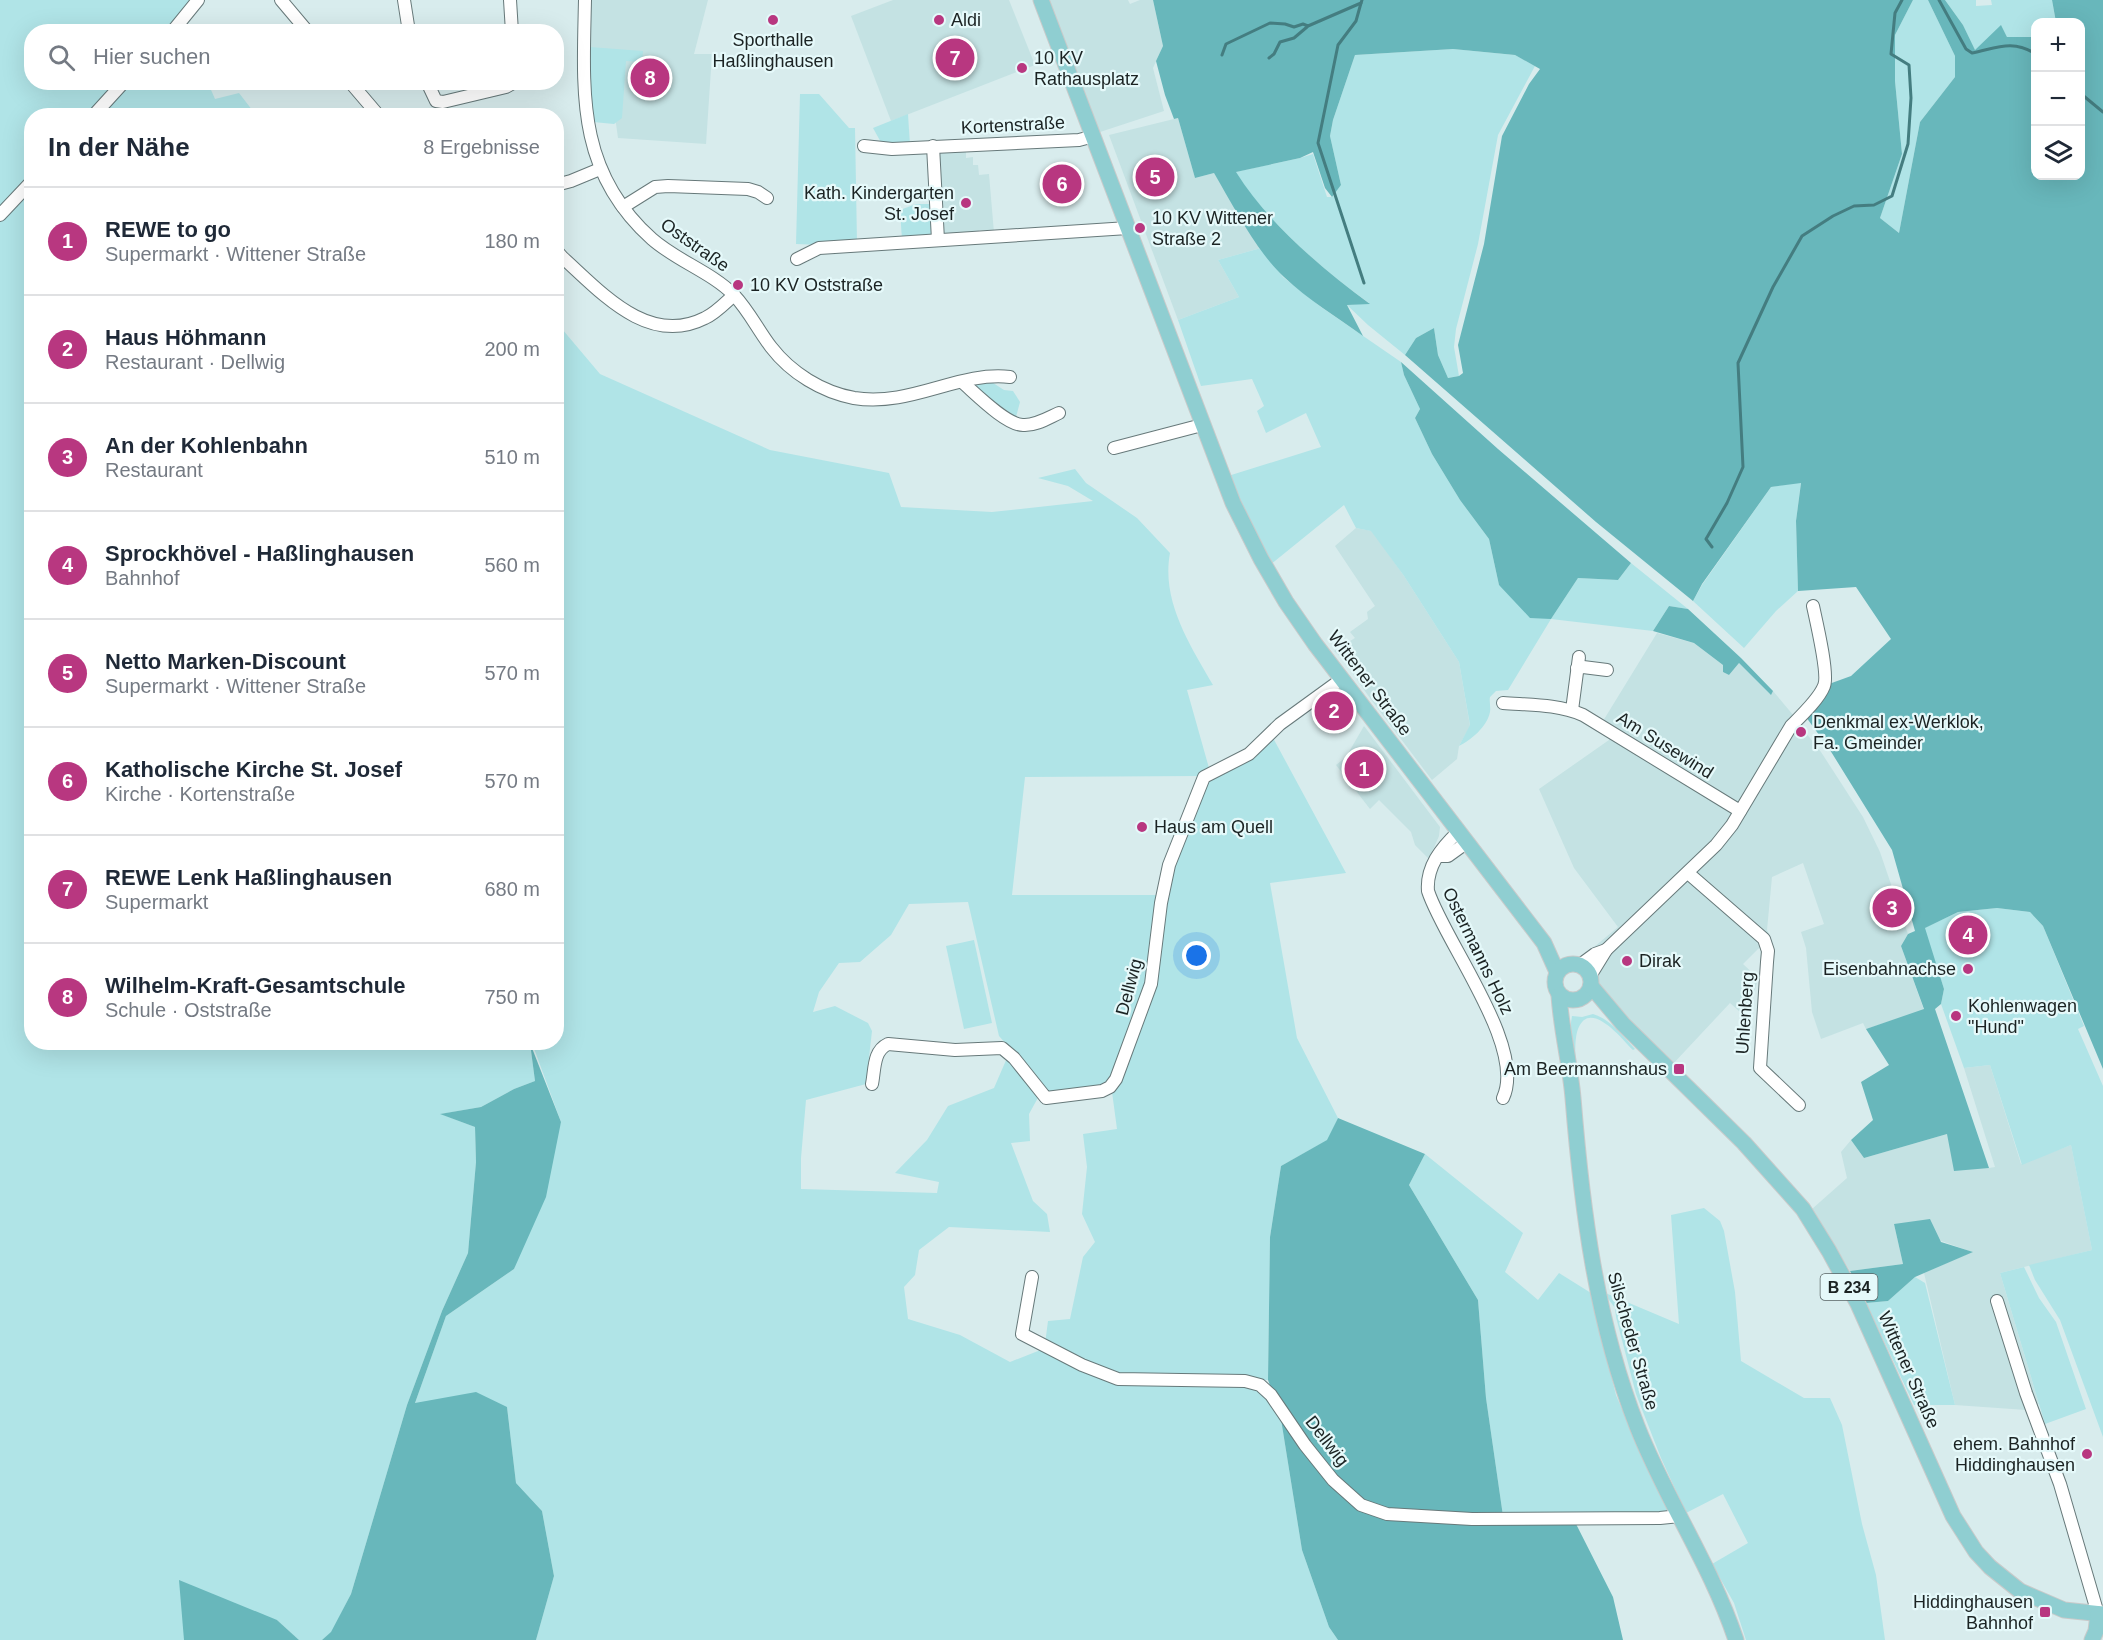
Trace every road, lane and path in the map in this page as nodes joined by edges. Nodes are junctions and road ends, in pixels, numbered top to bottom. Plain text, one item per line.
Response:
1 (198, 0) edge
2 (281, 0) edge
3 (404, 0) edge
4 (510, 0) edge
5 (585, 0) edge
6 (1041, 0) edge
7 (178, 24) edge
8 (301, 24) edge
9 (408, 24) edge
10 (512, 24) edge
11 (117, 90) edge
12 (357, 90) edge
13 (431, 90) edge
14 (493, 90) edge
15 (100, 108) edge
16 (372, 108) edge
17 (1094, 136) junction
18 (864, 146) dead end
19 (933, 146) junction
20 (600, 169) junction
21 (564, 183) edge
22 (24, 190) edge
23 (766, 198) dead end
24 (624, 207) junction
25 (0, 215) edge
26 (1128, 228) junction
27 (938, 240) junction
28 (564, 259) edge
29 (797, 259) dead end
30 (734, 295) junction
31 (1010, 377) dead end
32 (962, 382) junction
33 (1059, 413) dead end
34 (1202, 425) junction
35 (1114, 448) dead end
36 (1813, 606) dead end
37 (1607, 670) dead end
38 (1342, 679) junction
39 (1503, 703) dead end
40 (1572, 710) junction
41 (1740, 812) junction
42 (1462, 838) junction
43 (1688, 873) junction
44 (1577, 972) junction
45 (1559, 994) junction
46 (1577, 1000) junction
47 (1623, 1024) junction
48 (1564, 1032) junction
49 (872, 1084) dead end
50 (1503, 1098) dead end
51 (1799, 1105) dead end
52 (1032, 1277) dead end
53 (1997, 1301) dead end
54 (1680, 1516) junction
55 (2101, 1614) edge
56 (1736, 1640) edge
57 (2092, 1640) edge

1 - 7 street
2 - 8 street
3 - 9 street
4 - 10 street
5 - 20 street, Oststraße
6 - 17 main road, Wittener Straße
11 - 15 street
12 - 16 street
13 - 14 street
17 - 19 street, Kortenstraße
17 - 26 main road, Wittener Straße
18 - 19 street, Kortenstraße
19 - 27 street
20 - 21 street
20 - 24 street, Oststraße
22 - 25 street
23 - 24 street
24 - 30 street, Oststraße
26 - 27 street
26 - 34 main road, Wittener Straße
27 - 29 street
28 - 30 street
30 - 32 street, Oststraße
31 - 32 street, Oststraße
32 - 33 street
34 - 35 street
34 - 38 main road, Wittener Straße
36 - 41 street
37 - 40 street
38 - 42 main road, Wittener Straße
38 - 49 street, Dellwig
39 - 40 street, Am Susewind
40 - 41 street, Am Susewind
41 - 43 street
42 - 44 main road, Wittener Straße
42 - 50 street, Ostermanns Holz
43 - 44 street
43 - 51 street, Uhlenberg
44 - 45 main road, Silscheder Straße
44 - 46 main road
44 - 47 main road, Wittener Straße / B 234
45 - 46 main road, Wittener Straße
45 - 48 main road, Silscheder Straße
46 - 47 main road, Wittener Straße / B 234
46 - 48 main road, Silscheder Straße
47 - 55 main road, Wittener Straße / B 234
48 - 54 main road, Silscheder Straße
52 - 54 street, Dellwig
53 - 55 street
54 - 56 main road, Silscheder Straße
55 - 57 main road

